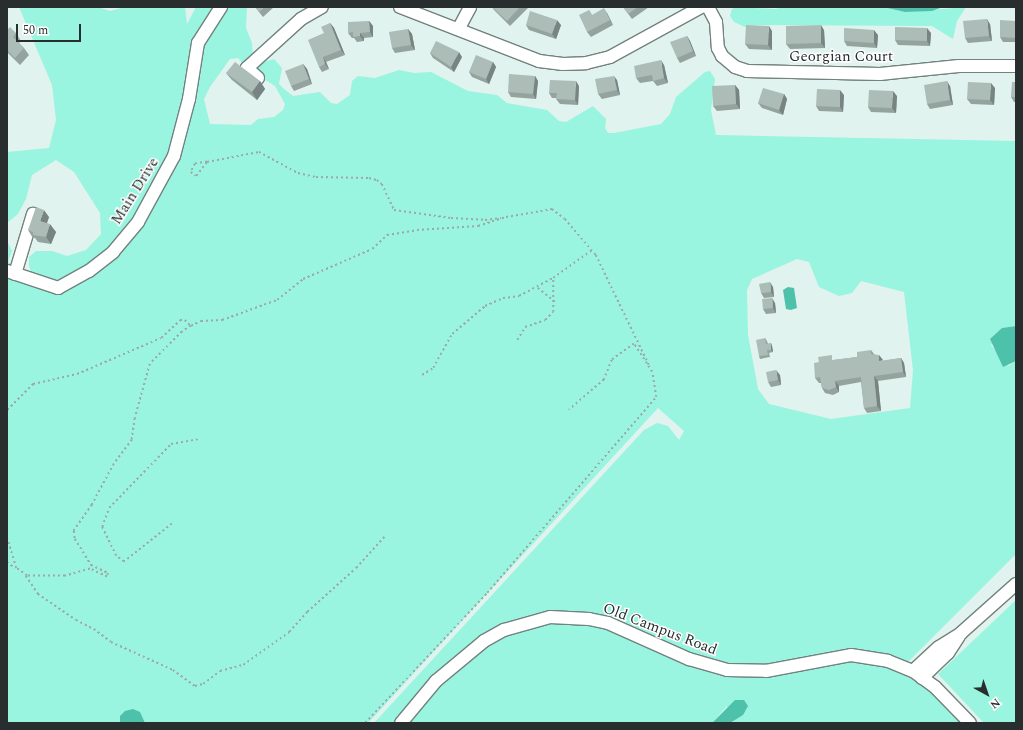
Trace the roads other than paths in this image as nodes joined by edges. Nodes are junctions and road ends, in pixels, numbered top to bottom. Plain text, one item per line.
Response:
1 (220, 7) edge
2 (322, 7) edge
3 (400, 7) edge
4 (470, 7) edge
5 (701, 7) edge
6 (708, 7) edge
7 (459, 28) junction
8 (1016, 66) edge
9 (258, 78) edge
10 (33, 214) edge
11 (11, 272) edge
12 (1016, 584) edge
13 (918, 674) junction
14 (401, 723) edge
15 (970, 723) edge

1 - 11 street, Main Drive
2 - 9 street
3 - 7 street
4 - 7 street
5 - 7 street
6 - 8 street, Georgian Court
10 - 11 street
12 - 13 street
13 - 14 street, Old Campus Road
13 - 15 street, Old Campus Road

